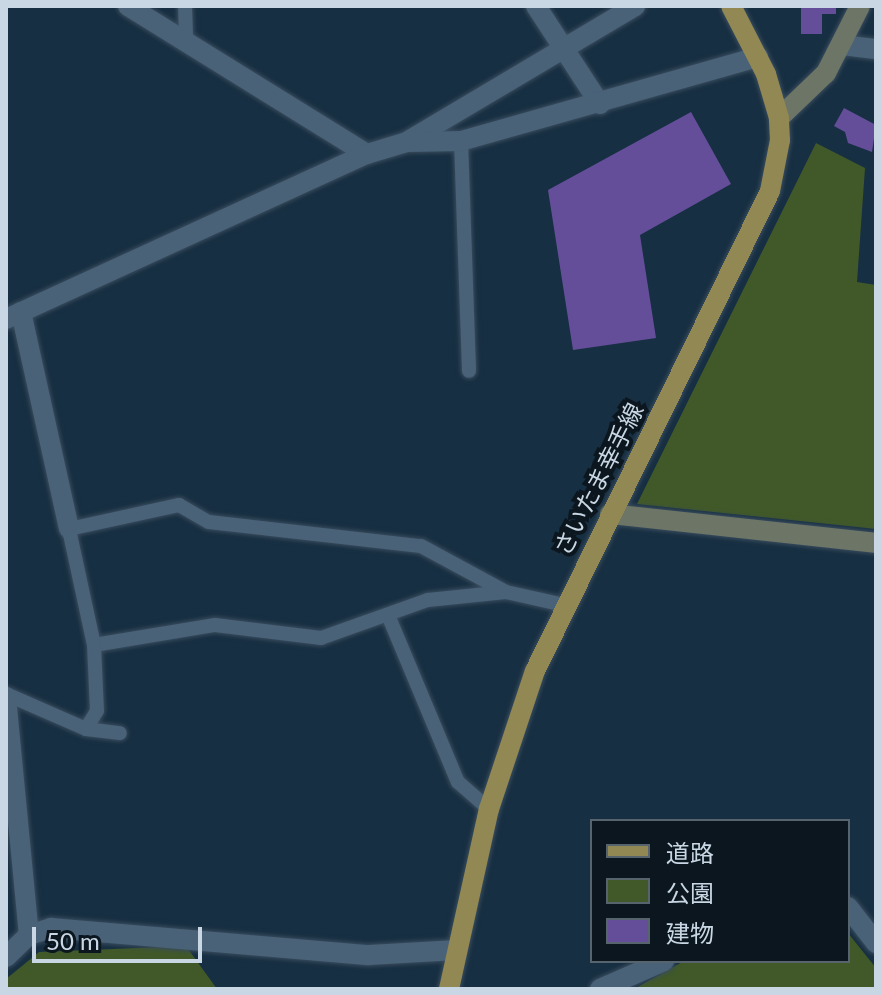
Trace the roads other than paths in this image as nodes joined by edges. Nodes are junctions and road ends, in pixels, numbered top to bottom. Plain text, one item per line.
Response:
1 (128, 6) edge
2 (185, 6) edge
3 (536, 6) edge
4 (635, 6) edge
5 (731, 6) edge
6 (860, 6) edge
7 (186, 43) junction
8 (842, 45) junction
9 (565, 49) junction
10 (876, 49) edge
11 (758, 57) junction
12 (600, 104) junction
13 (779, 118) junction
14 (461, 141) junction
15 (407, 142) junction
16 (367, 154) junction
17 (14, 316) edge
18 (469, 371) dead end
19 (610, 514) junction
20 (69, 529) junction
21 (876, 543) edge
22 (506, 592) junction
23 (564, 605) junction
24 (388, 615) junction
25 (94, 645) junction
26 (6, 696) edge
27 (86, 729) junction
28 (120, 733) dead end
29 (489, 809) junction
30 (13, 862) edge
31 (850, 910) edge
32 (29, 935) junction
33 (876, 943) edge
34 (457, 950) junction
35 (6, 957) edge
36 (659, 963) edge
37 (449, 989) edge
38 (600, 989) edge

1 - 7 street
2 - 7 lane
3 - 9 street
4 - 9 street
5 - 11 main road, さいたま幸手線
6 - 8 street
7 - 16 street
8 - 10 street
8 - 13 street
9 - 12 street
9 - 15 street
11 - 12 street
11 - 13 main road, さいたま幸手線
12 - 14 street
13 - 19 main road, さいたま幸手線
14 - 15 street
14 - 18 lane
15 - 16 street
16 - 17 street
17 - 20 street
19 - 21 street
19 - 23 main road, さいたま幸手線
20 - 22 lane
20 - 25 lane
22 - 23 lane
22 - 24 lane
23 - 29 main road, さいたま幸手線
24 - 25 lane
24 - 29 lane
25 - 27 lane
26 - 27 lane
26 - 30 street
27 - 28 lane
29 - 34 main road, さいたま幸手線
30 - 32 street
31 - 33 street
32 - 34 street
32 - 35 street
34 - 37 main road, さいたま幸手線
36 - 38 street

